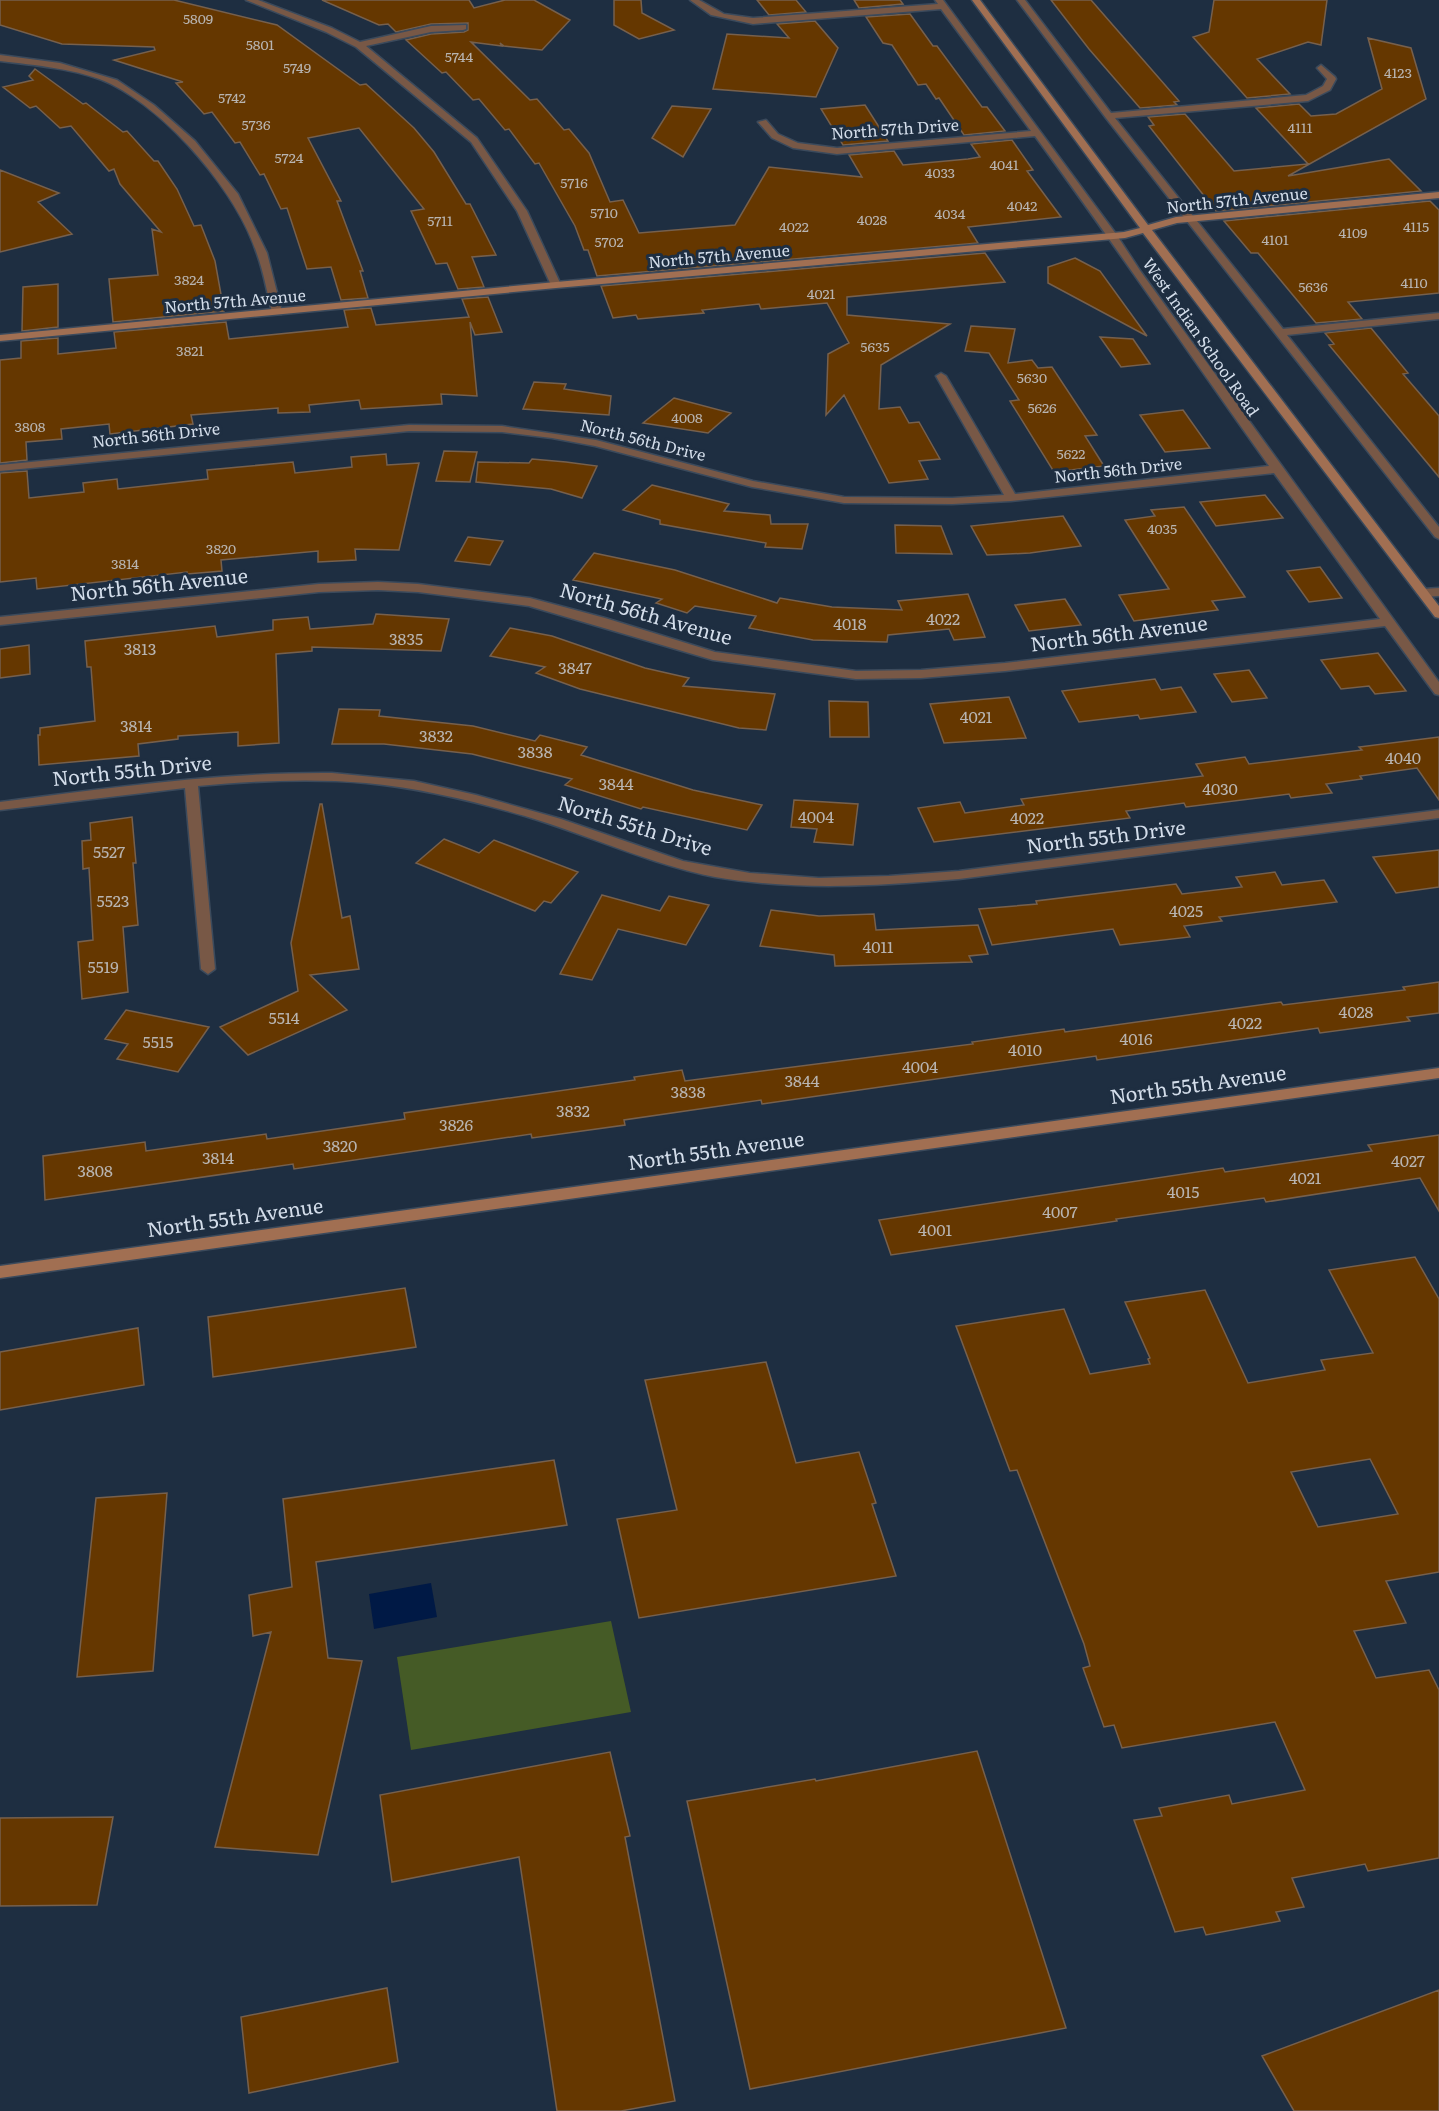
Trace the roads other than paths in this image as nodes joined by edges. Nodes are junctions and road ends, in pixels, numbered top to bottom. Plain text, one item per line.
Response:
1 (250, 0) edge
2 (694, 0) edge
3 (976, 0) edge
4 (1021, 0) edge
5 (942, 3) edge
6 (463, 27) dead end
7 (359, 45) junction
8 (0, 58) edge
9 (1320, 68) dead end
10 (1109, 116) junction
11 (763, 122) dead end
12 (1038, 133) junction
13 (1439, 195) edge
14 (1191, 218) junction
15 (1145, 228) junction
16 (1113, 237) junction
17 (556, 285) junction
18 (277, 312) junction
19 (1439, 316) edge
20 (1280, 333) junction
21 (0, 338) edge
22 (941, 376) dead end
23 (0, 468) edge
24 (1277, 469) junction
25 (1011, 498) junction
26 (1439, 535) edge
27 (1439, 591) edge
28 (1423, 593) junction
29 (1439, 614) edge
30 (0, 621) edge
31 (1389, 622) junction
32 (1439, 691) edge
33 (191, 783) junction
34 (0, 806) edge
35 (1439, 814) edge
36 (208, 969) dead end
37 (1439, 1072) edge
38 (0, 1272) edge

1 - 7 street
2 - 5 street
3 - 15 street, West Indian School Road
4 - 10 street
5 - 12 street, West Indian School Road
6 - 7 street
7 - 17 street
8 - 18 street
9 - 10 street
10 - 14 street
11 - 12 street, North 57th Drive
12 - 16 street, West Indian School Road
13 - 14 street, North 57th Avenue
14 - 15 street, North 57th Avenue
14 - 20 street
15 - 16 street, North 57th Avenue
15 - 28 street, West Indian School Road
16 - 17 street, North 57th Avenue
16 - 24 street, West Indian School Road
17 - 18 street, North 57th Avenue
18 - 21 street, North 57th Avenue
19 - 20 street
20 - 26 street
22 - 25 street
23 - 25 street, North 56th Drive
24 - 25 street, North 56th Drive
24 - 31 street, West Indian School Road
27 - 28 street
28 - 29 street, West Indian School Road
30 - 31 street, North 56th Avenue
31 - 32 street, West Indian School Road
33 - 34 street, North 55th Drive
33 - 35 street, North 55th Drive
33 - 36 street
37 - 38 street, North 55th Avenue

